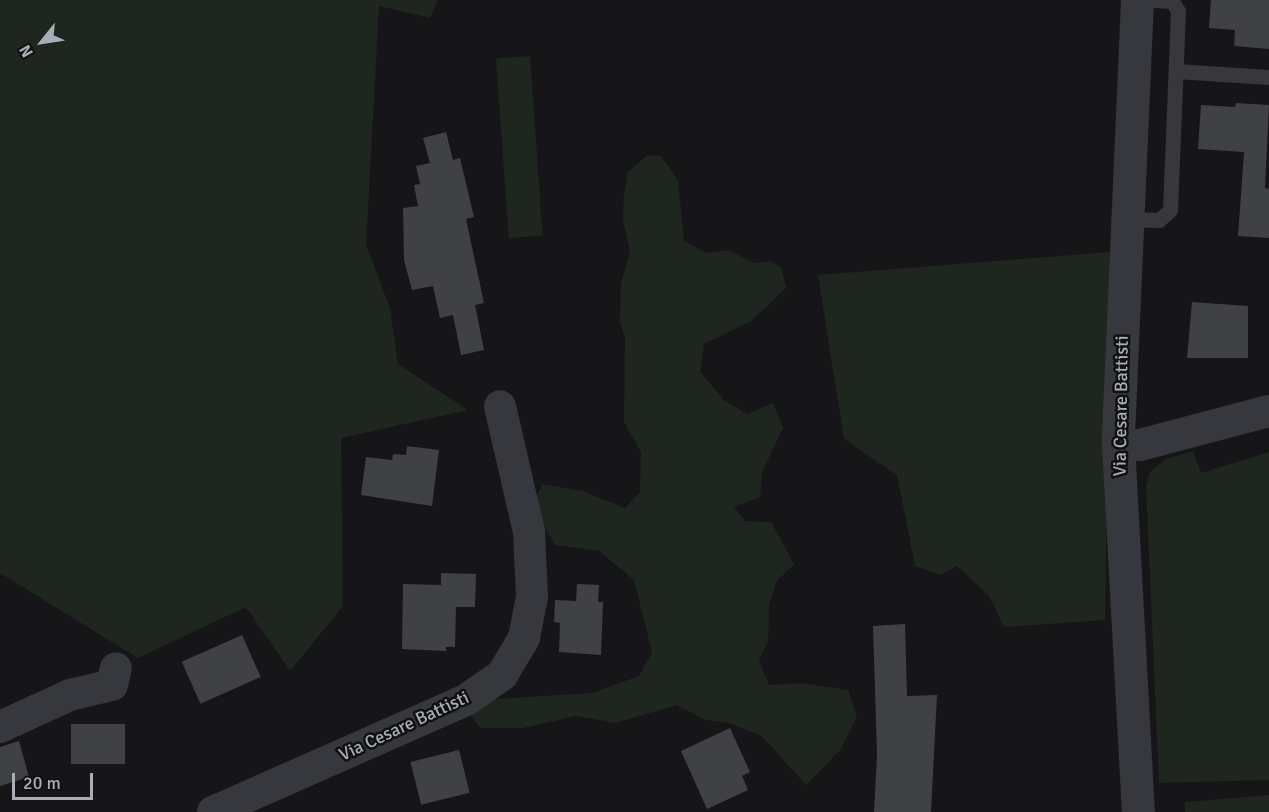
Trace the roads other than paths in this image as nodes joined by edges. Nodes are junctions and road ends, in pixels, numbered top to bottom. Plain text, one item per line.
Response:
1 (1137, 0) edge
2 (1154, 0) edge
3 (1176, 71) junction
4 (1269, 77) edge
5 (1128, 219) junction
6 (500, 406) dead end
7 (1269, 411) edge
8 (1118, 444) junction
9 (116, 668) dead end
10 (0, 727) edge
11 (213, 812) edge
12 (1138, 812) edge

1 - 5 street, Via Cesare Battisti
2 - 3 lane
3 - 4 lane
3 - 5 lane
5 - 8 street, Via Cesare Battisti
6 - 11 street, Via Cesare Battisti
7 - 8 street
8 - 12 street, Via Cesare Battisti
9 - 10 street

